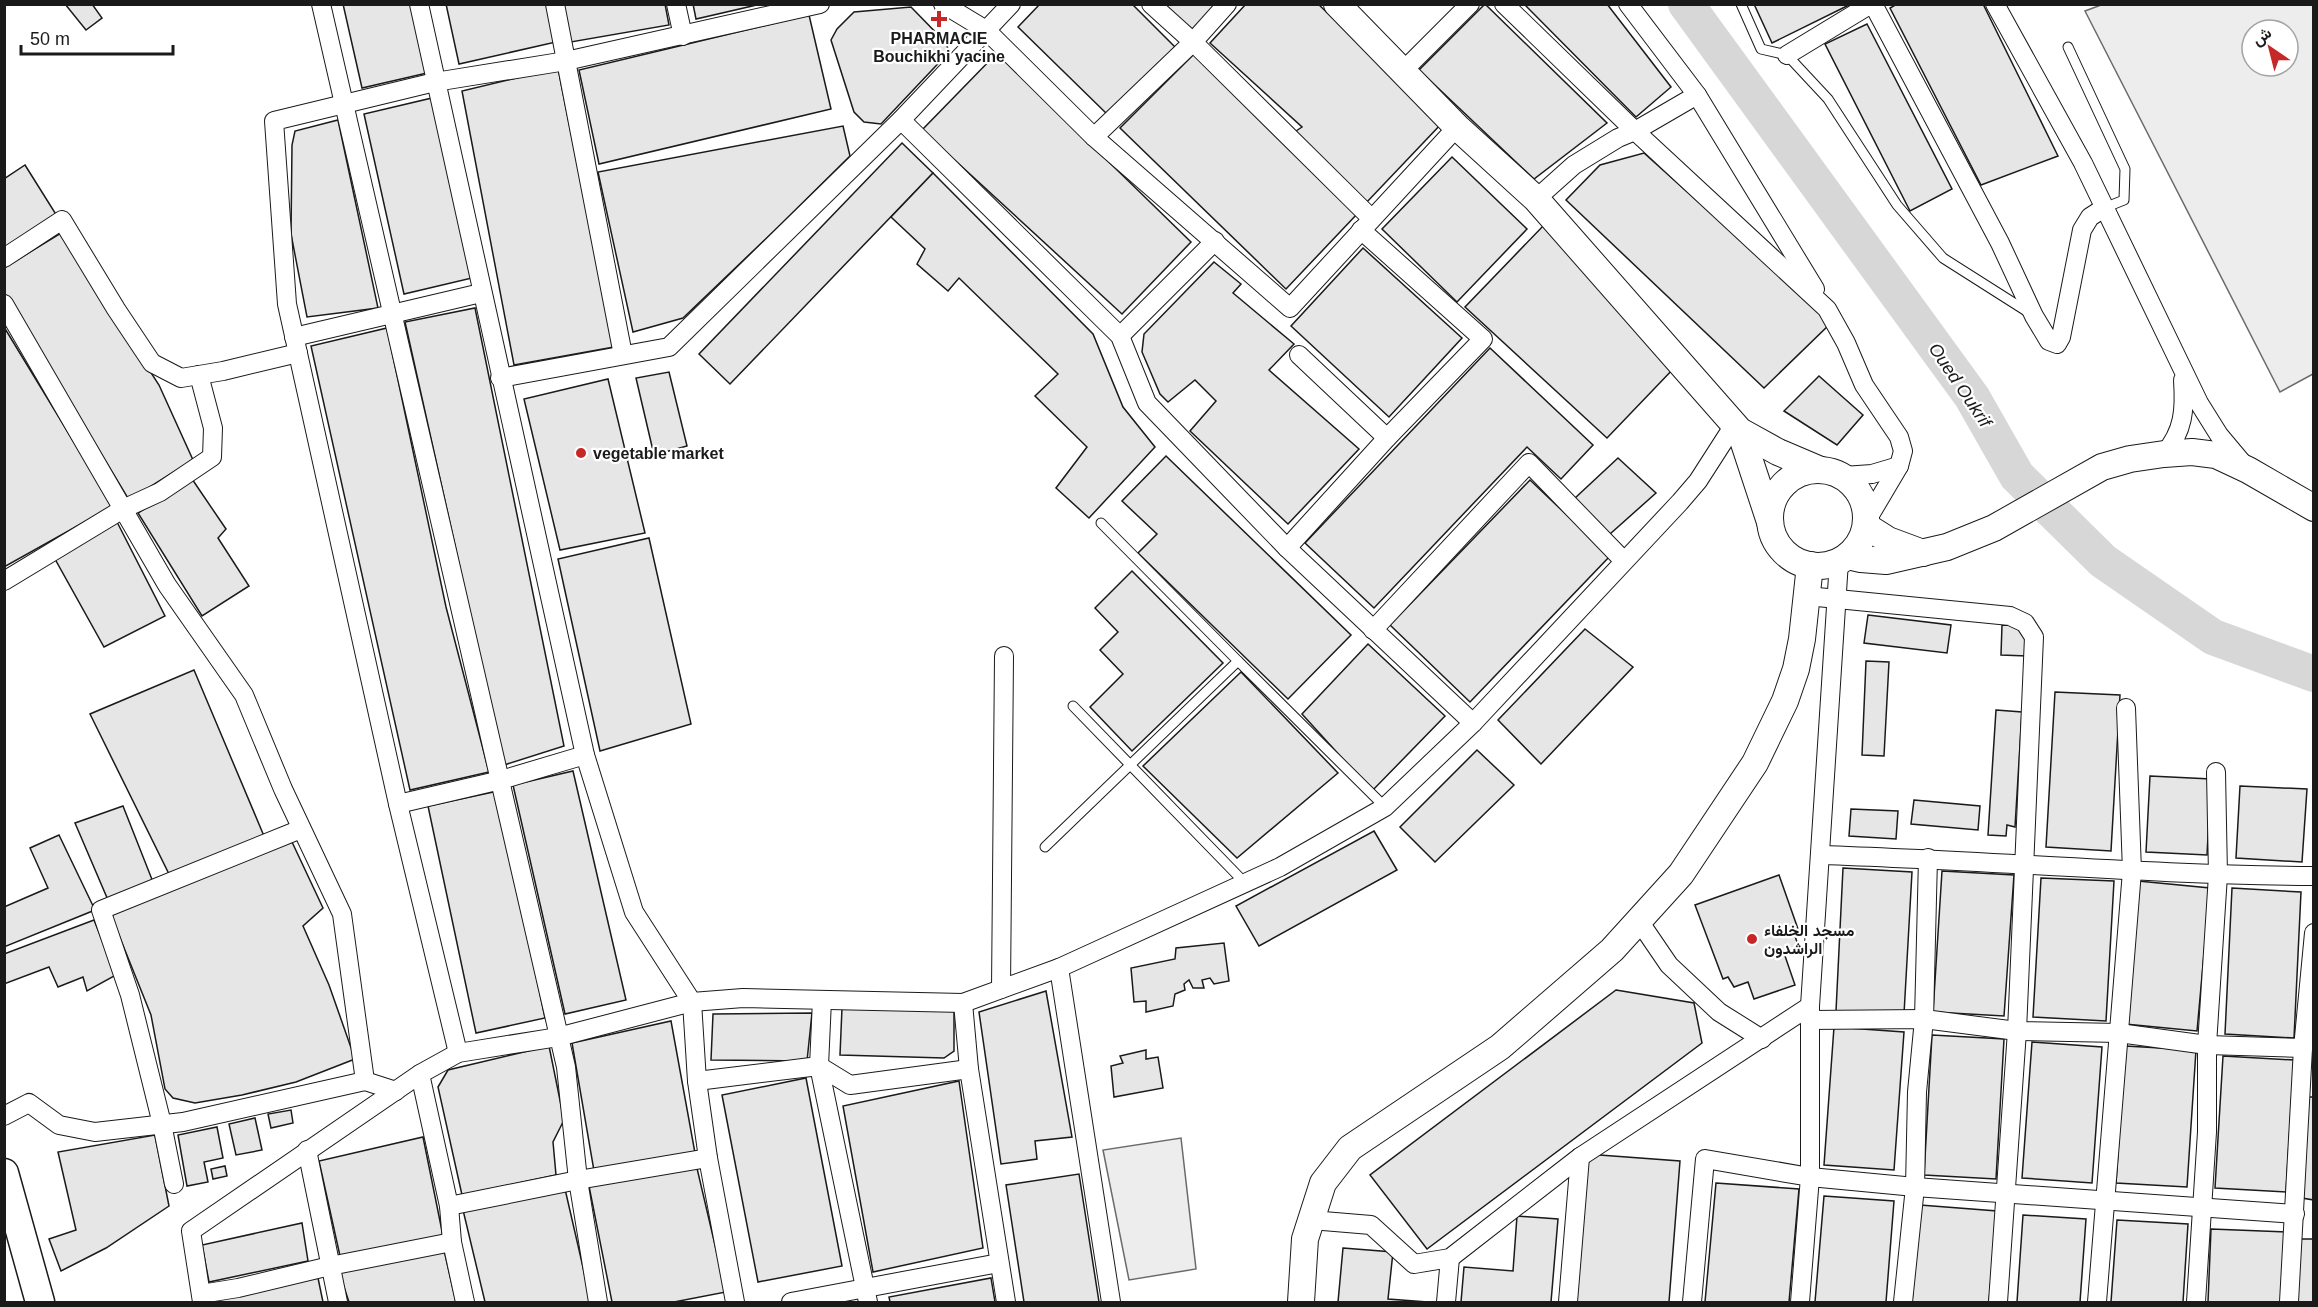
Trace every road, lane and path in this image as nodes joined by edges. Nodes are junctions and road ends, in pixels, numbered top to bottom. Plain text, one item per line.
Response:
1 (321, 4) edge
2 (419, 4) edge
3 (555, 4) edge
4 (676, 4) edge
5 (820, 4) edge
6 (943, 4) edge
7 (1011, 4) edge
8 (1151, 4) edge
9 (1227, 4) edge
10 (1336, 4) edge
11 (1470, 4) edge
12 (1504, 4) edge
13 (1628, 4) edge
14 (1742, 4) edge
15 (1872, 4) edge
16 (1995, 4) edge
17 (986, 30) junction
18 (682, 36) junction
19 (1193, 42) junction
20 (2068, 47) dead end
21 (1787, 55) junction
22 (566, 61) junction
23 (1402, 72) junction
24 (435, 82) junction
25 (1697, 95) junction
26 (343, 104) junction
27 (901, 120) junction
28 (1457, 127) junction
29 (1635, 131) junction
30 (1094, 137) junction
31 (1536, 198) junction
32 (2104, 208) junction
33 (1366, 224) junction
34 (1215, 241) junction
35 (4, 258) edge
36 (481, 293) junction
37 (4, 304) edge
38 (1827, 309) junction
39 (392, 315) junction
40 (2034, 316) junction
41 (1120, 336) junction
42 (296, 345) junction
43 (1299, 354) dead end
44 (623, 355) junction
45 (2183, 369) junction
46 (199, 375) junction
47 (500, 378) junction
48 (1737, 428) junction
49 (1387, 438) junction
50 (2164, 454) junction
51 (1899, 466) junction
52 (1818, 469) junction
53 (2248, 470) junction
54 (1844, 476) junction
55 (2313, 508) edge
56 (123, 509) junction
57 (1101, 522) dead end
58 (1770, 523) junction
59 (1866, 523) junction
60 (1287, 548) junction
61 (1923, 553) junction
62 (1844, 558) junction
63 (1624, 561) junction
64 (1810, 565) junction
65 (4, 581) edge
66 (1807, 596) junction
67 (1836, 599) junction
68 (1373, 630) junction
69 (1004, 656) dead end
70 (1238, 661) junction
71 (1073, 706) dead end
72 (2126, 708) dead end
73 (1473, 723) junction
74 (585, 755) junction
75 (1130, 765) junction
76 (2216, 772) dead end
77 (501, 780) junction
78 (398, 804) junction
79 (1385, 807) junction
80 (302, 829) junction
81 (1046, 847) dead end
82 (1820, 855) junction
83 (1928, 858) junction
84 (2025, 865) junction
85 (2132, 871) junction
86 (2218, 875) junction
87 (2313, 876) edge
88 (1245, 883) junction
89 (1639, 921) junction
90 (2313, 933) edge
91 (1059, 968) junction
92 (1001, 989) junction
93 (822, 1000) junction
94 (692, 1002) junction
95 (963, 1003) junction
96 (1810, 1013) junction
97 (1924, 1019) junction
98 (2018, 1031) junction
99 (2119, 1033) junction
100 (558, 1037) junction
101 (1762, 1039) junction
102 (2207, 1045) junction
103 (2303, 1048) junction
104 (458, 1053) junction
105 (819, 1066) junction
106 (969, 1069) junction
107 (420, 1074) junction
108 (365, 1081) junction
109 (697, 1081) junction
110 (396, 1091) junction
111 (4, 1116) edge
112 (162, 1124) junction
113 (307, 1150) junction
114 (1580, 1157) junction
115 (708, 1158) junction
116 (4, 1173) edge
117 (1810, 1177) junction
118 (578, 1180) junction
119 (174, 1184) dead end
120 (1915, 1187) junction
121 (2006, 1194) junction
122 (2107, 1201) junction
123 (449, 1206) junction
124 (2201, 1208) junction
125 (2295, 1214) junction
126 (1311, 1220) junction
127 (453, 1242) junction
128 (1450, 1258) junction
129 (999, 1263) junction
130 (330, 1266) junction
131 (866, 1296) edge
132 (201, 1298) edge
133 (40, 1302) edge
134 (338, 1302) edge
135 (465, 1302) edge
136 (598, 1302) edge
137 (735, 1302) edge
138 (791, 1302) edge
139 (1006, 1302) edge
140 (1111, 1302) edge
141 (1300, 1302) edge
142 (1446, 1302) edge
143 (1568, 1302) edge
144 (1692, 1302) edge
145 (1800, 1302) edge
146 (1904, 1302) edge
147 (1998, 1302) edge
148 (2097, 1302) edge
149 (2196, 1302) edge
150 (2289, 1302) edge

1 - 26 street
2 - 24 street
3 - 22 street
4 - 18 street
5 - 18 street
6 - 17 street
7 - 17 street
8 - 19 street
9 - 19 street
10 - 23 street
11 - 23 street
12 - 29 street
13 - 25 street
14 - 21 lane
15 - 21 street
15 - 40 street
16 - 32 street
17 - 27 street
17 - 30 street
18 - 22 street
19 - 30 street
19 - 33 street
20 - 32 lane
21 - 40 lane
22 - 24 street
22 - 44 street
23 - 28 street
24 - 26 street
24 - 36 street
25 - 29 street
25 - 38 street
26 - 39 street
26 - 42 street
27 - 41 street
27 - 44 street
28 - 31 street
28 - 33 street
29 - 31 street
29 - 38 street
30 - 34 street
31 - 48 street
32 - 40 street
32 - 45 street
33 - 34 street
33 - 49 street
34 - 41 street
35 - 46 street
36 - 39 street
36 - 47 street
37 - 56 street
38 - 51 street
39 - 42 street
39 - 77 street
41 - 60 street
42 - 46 street
42 - 78 street
43 - 49 street
44 - 47 street
45 - 50 street
45 - 53 street
46 - 56 street
47 - 74 street
48 - 52 street
48 - 58 street
48 - 63 street
49 - 60 street
50 - 53 street
50 - 61 street
51 - 54 street
51 - 59 street
52 - 54 street
52 - 58 street
53 - 55 street
54 - 59 street
56 - 65 street
56 - 80 street
57 - 70 lane
58 - 64 street
59 - 61 street
59 - 62 street
60 - 68 street
61 - 62 street
62 - 64 street
62 - 67 street
63 - 68 street
63 - 73 street
64 - 66 street
66 - 67 street
66 - 89 street
67 - 82 street
67 - 84 street
68 - 73 street
69 - 92 street
70 - 75 lane
70 - 79 lane
71 - 75 lane
72 - 85 street
73 - 79 street
74 - 77 street
74 - 94 street
75 - 81 lane
75 - 88 lane
76 - 86 street
77 - 78 street
77 - 100 street
78 - 104 street
79 - 88 street
80 - 108 street
80 - 112 street
82 - 83 street
82 - 96 street
83 - 84 street
83 - 97 street
84 - 85 street
84 - 98 street
85 - 86 street
85 - 99 street
86 - 87 street
86 - 102 street
88 - 91 street
89 - 101 street
89 - 126 street
90 - 103 street
91 - 92 street
91 - 140 street
92 - 95 street
93 - 94 street
93 - 95 street
93 - 105 street
94 - 100 street
94 - 109 street
95 - 106 street
96 - 97 street
96 - 101 street
96 - 117 street
97 - 98 street
97 - 120 street
98 - 99 street
98 - 121 street
99 - 102 street
99 - 122 street
100 - 104 street
100 - 118 street
101 - 114 street
102 - 103 street
102 - 124 street
103 - 125 street
104 - 107 street
105 - 106 street
105 - 109 street
105 - 131 street
106 - 129 street
107 - 110 street
107 - 123 street
108 - 110 street
108 - 112 street
109 - 115 street
110 - 113 street
111 - 112 street
112 - 119 street
113 - 130 street
113 - 132 street
114 - 128 street
114 - 143 street
115 - 118 street
115 - 137 street
116 - 133 main road
117 - 120 street
117 - 144 street
117 - 145 street
118 - 123 street
118 - 136 street
120 - 121 street
120 - 146 street
121 - 122 street
121 - 147 street
122 - 124 street
122 - 148 street
123 - 127 street
124 - 125 street
124 - 149 street
125 - 150 street
126 - 128 street
126 - 141 street
127 - 130 street
127 - 135 street
128 - 142 street
129 - 131 street
129 - 139 street
130 - 132 street
130 - 134 street
131 - 138 street

